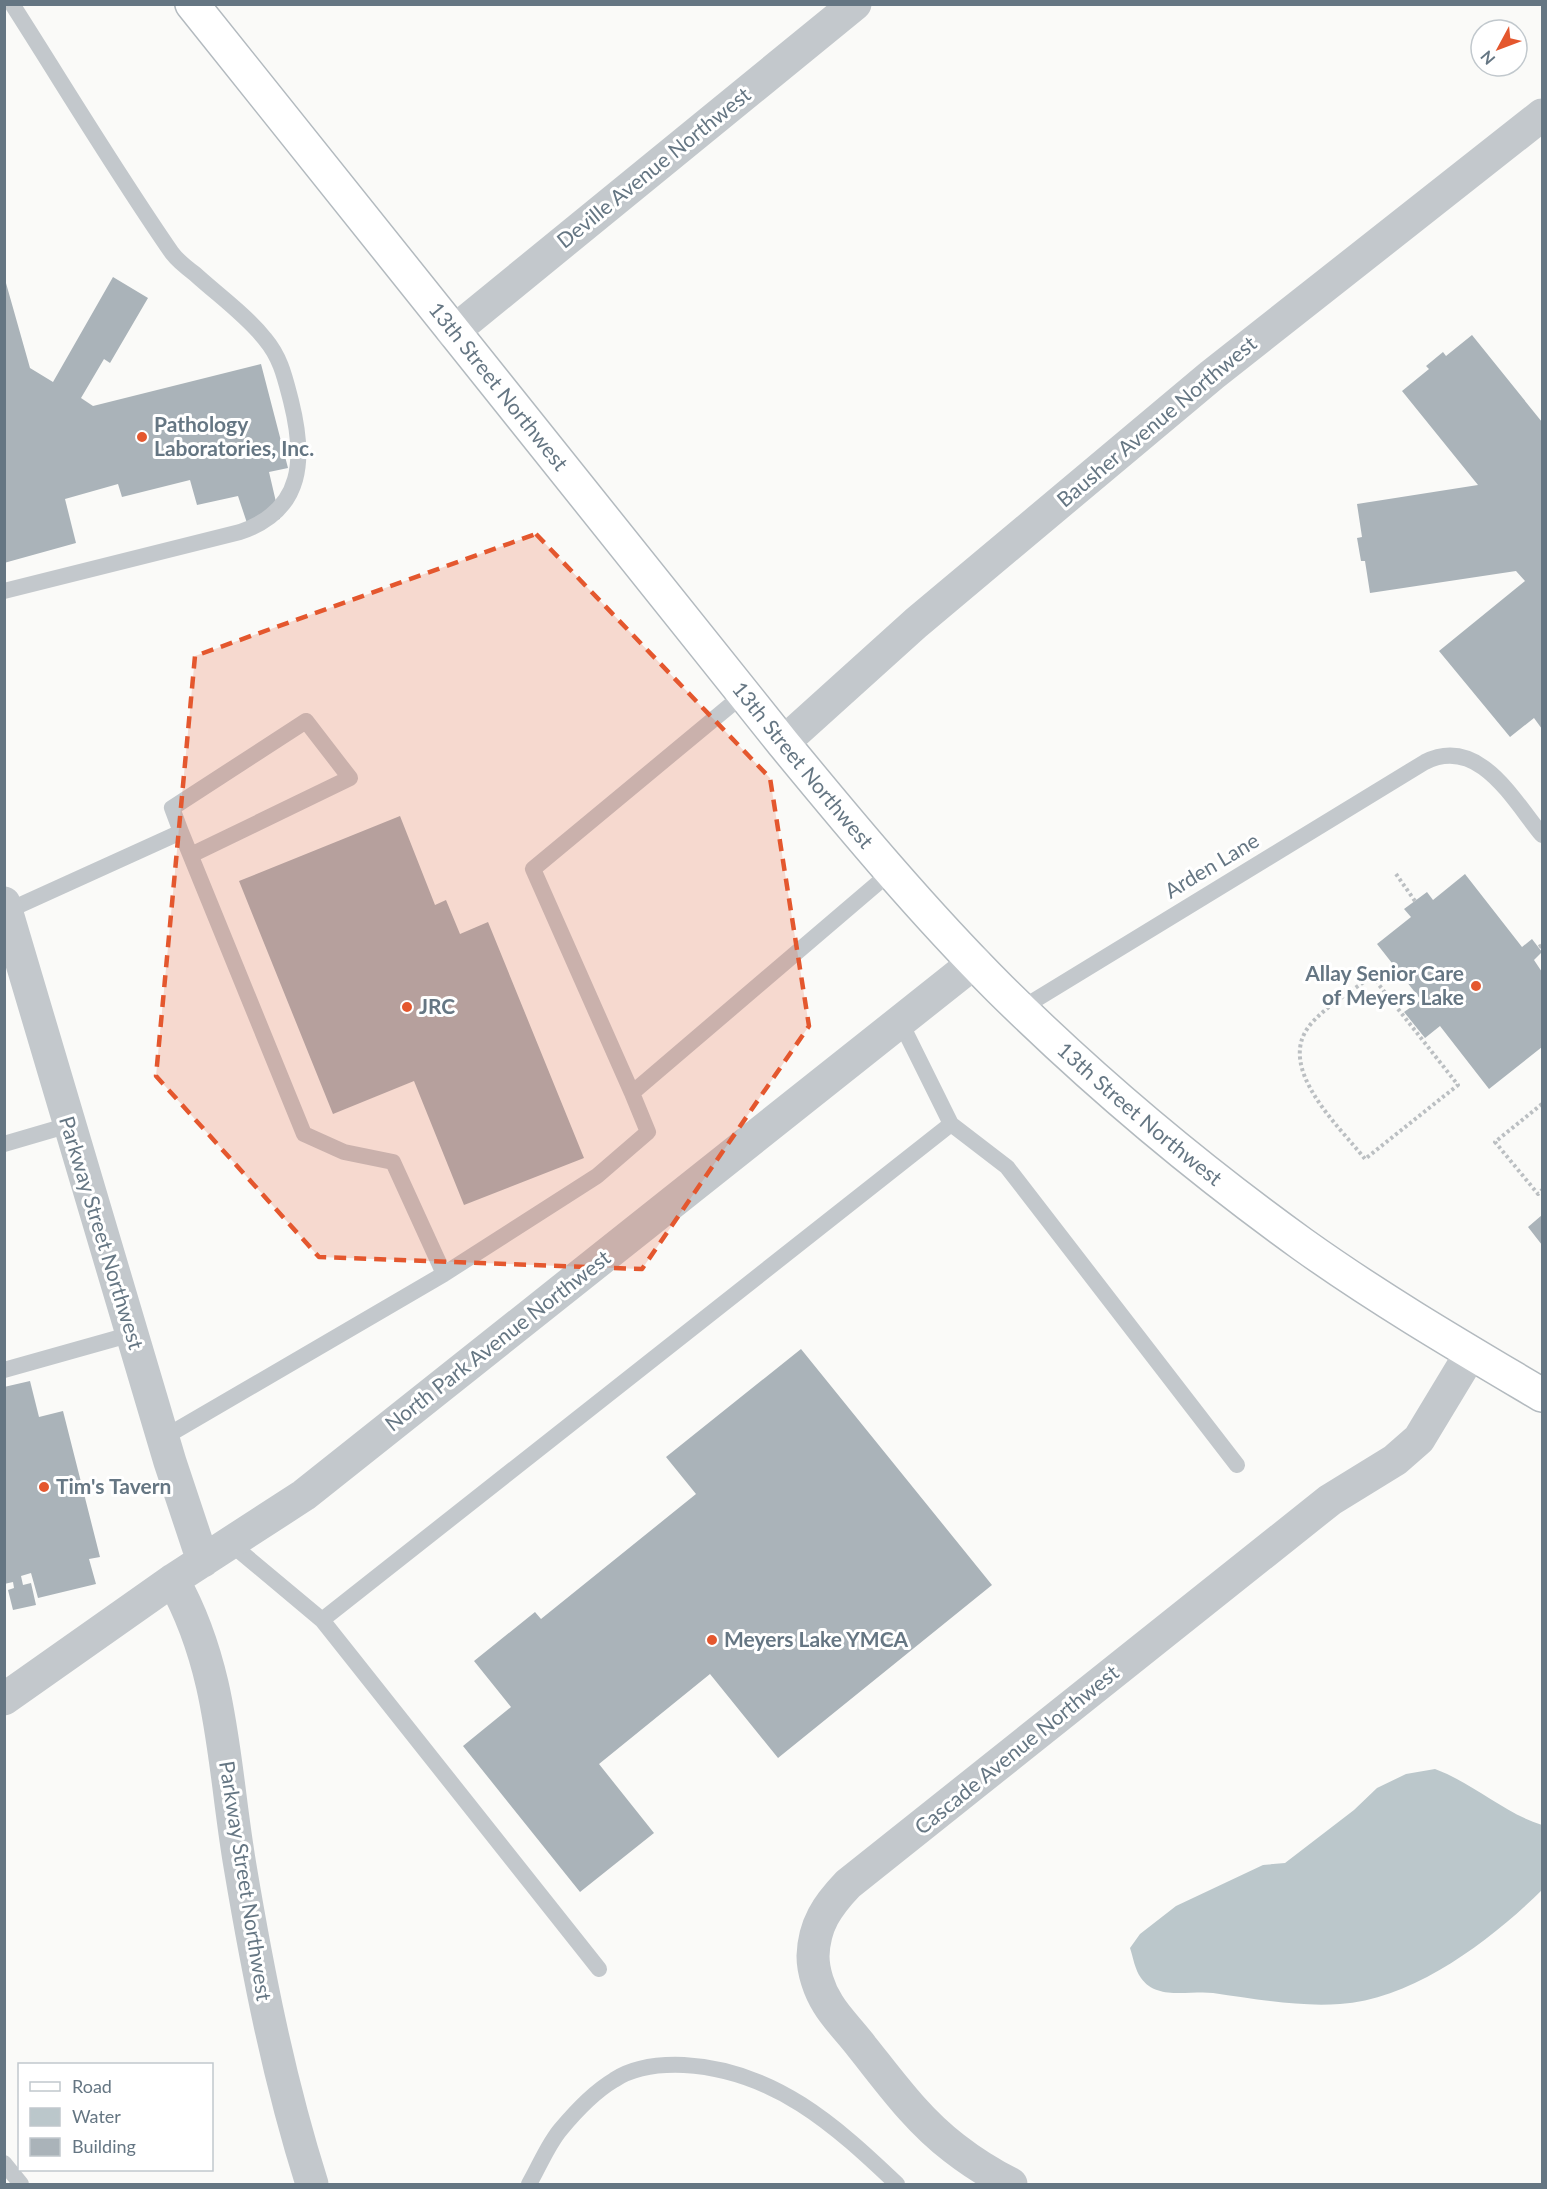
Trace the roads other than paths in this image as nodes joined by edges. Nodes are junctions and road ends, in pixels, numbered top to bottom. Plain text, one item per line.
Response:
1 (12, 4) edge
2 (192, 4) edge
3 (855, 4) edge
4 (1542, 115) edge
5 (453, 332) junction
6 (4, 591) edge
7 (744, 694) junction
8 (783, 742) junction
9 (181, 832) junction
10 (1542, 835) edge
11 (191, 855) junction
12 (892, 871) junction
13 (6, 907) edge
14 (975, 962) junction
15 (1022, 1008) junction
16 (900, 1021) junction
17 (632, 1094) junction
18 (951, 1124) junction
19 (69, 1125) junction
20 (4, 1144) edge
21 (444, 1274) junction
22 (132, 1334) junction
23 (1471, 1353) junction
24 (4, 1370) edge
25 (1542, 1395) edge
26 (163, 1438) junction
27 (1237, 1465) dead end
28 (230, 1543) junction
29 (203, 1561) junction
30 (173, 1580) junction
31 (322, 1620) junction
32 (4, 1699) edge
33 (599, 1969) dead end
34 (4, 2163) edge
35 (21, 2184) edge
36 (312, 2184) edge
37 (529, 2184) edge
38 (897, 2184) edge
39 (1011, 2184) edge

1 - 6 lane
2 - 5 main road, 13th Street Northwest
3 - 5 street, Deville Avenue Northwest
4 - 8 street, Bausher Avenue Northwest
5 - 7 main road, 13th Street Northwest
7 - 8 main road, 13th Street Northwest
7 - 17 lane
8 - 12 main road, 13th Street Northwest
9 - 11 lane
9 - 11 lane
9 - 13 lane
10 - 15 lane, Arden Lane
11 - 21 lane
12 - 14 main road, 13th Street Northwest
12 - 17 lane
13 - 19 street, Parkway Street Northwest
14 - 15 main road, 13th Street Northwest
14 - 16 street, North Park Avenue Northwest
15 - 23 main road, 13th Street Northwest
16 - 18 lane
16 - 28 street, North Park Avenue Northwest
17 - 21 lane
18 - 27 lane
18 - 31 lane
19 - 20 lane
19 - 22 street, Parkway Street Northwest
21 - 26 lane
22 - 24 lane
22 - 26 street, Parkway Street Northwest
23 - 25 main road, 13th Street Northwest
23 - 39 street, Cascade Avenue Northwest
26 - 29 street, Parkway Street Northwest
28 - 29 street, North Park Avenue Northwest
28 - 31 lane
29 - 30 street, North Park Avenue Northwest
30 - 32 street, North Park Avenue Northwest
30 - 36 street, Parkway Street Northwest
31 - 33 lane
34 - 35 lane
37 - 38 lane

